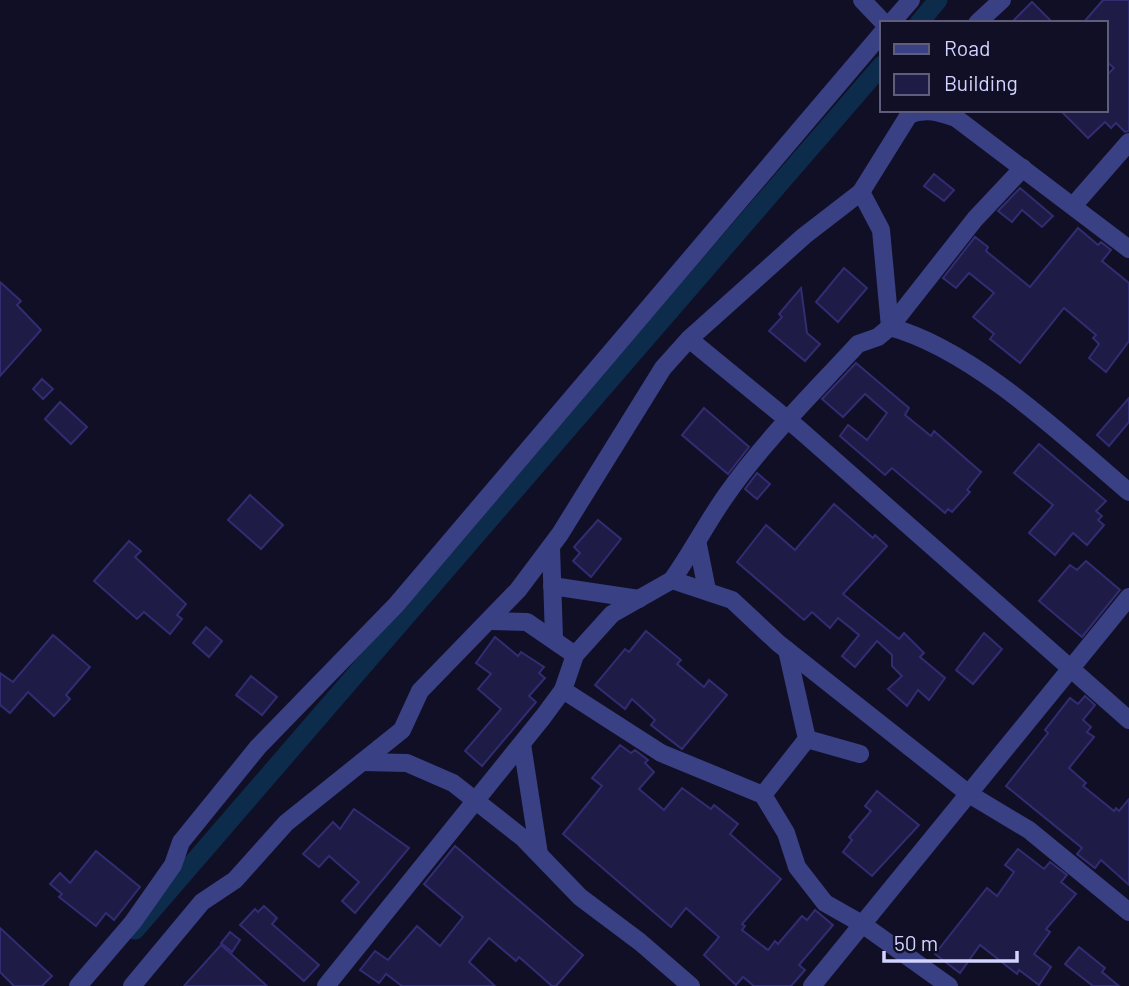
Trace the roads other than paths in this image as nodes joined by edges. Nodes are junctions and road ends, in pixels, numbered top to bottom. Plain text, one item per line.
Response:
1 (862, 0) edge
2 (911, 0) edge
3 (1002, 0) edge
4 (882, 21) edge
5 (893, 21) edge
6 (978, 21) edge
7 (880, 35) edge
8 (939, 112) edge
9 (910, 113) edge
10 (1129, 142) edge
11 (1023, 168) junction
12 (861, 192) junction
13 (1073, 206) junction
14 (1129, 250) edge
15 (890, 327) junction
16 (689, 339) junction
17 (789, 421) junction
18 (1129, 492) edge
19 (698, 545) junction
20 (551, 547) junction
21 (671, 580) junction
22 (552, 586) junction
23 (707, 590) junction
24 (1129, 597) edge
25 (639, 599) junction
26 (490, 621) junction
27 (554, 638) junction
28 (787, 650) junction
29 (575, 655) junction
30 (1070, 670) junction
31 (562, 690) junction
32 (1129, 720) edge
33 (807, 739) junction
34 (522, 744) junction
35 (860, 754) dead end
36 (362, 762) junction
37 (969, 794) junction
38 (763, 795) junction
39 (478, 800) junction
40 (539, 854) junction
41 (1129, 912) edge
42 (862, 924) junction
43 (78, 986) edge
44 (132, 986) edge
45 (326, 986) edge
46 (691, 986) edge
47 (812, 986) edge
48 (949, 986) edge

1 - 4 street
2 - 5 street
3 - 6 street
7 - 43 street
8 - 11 street
9 - 12 street
10 - 13 street
11 - 13 street
11 - 15 street
12 - 15 street
12 - 16 street
13 - 14 street
15 - 17 street
15 - 18 street
16 - 17 street
16 - 20 street
17 - 19 street
17 - 30 street
19 - 21 street
19 - 23 street
20 - 22 street
20 - 26 street
21 - 23 street
21 - 25 street
22 - 25 street
22 - 27 street
23 - 28 street
24 - 30 street
25 - 29 street
26 - 27 street
26 - 36 street
27 - 29 street
28 - 33 street
28 - 37 street
29 - 31 street
30 - 32 street
30 - 37 street
31 - 34 street
31 - 38 street
33 - 35 street
33 - 38 street
34 - 39 street
34 - 40 street
36 - 39 street
36 - 44 street
37 - 41 street
37 - 42 street
38 - 42 street
39 - 40 street
39 - 45 street
40 - 46 street
42 - 47 street
42 - 48 street

